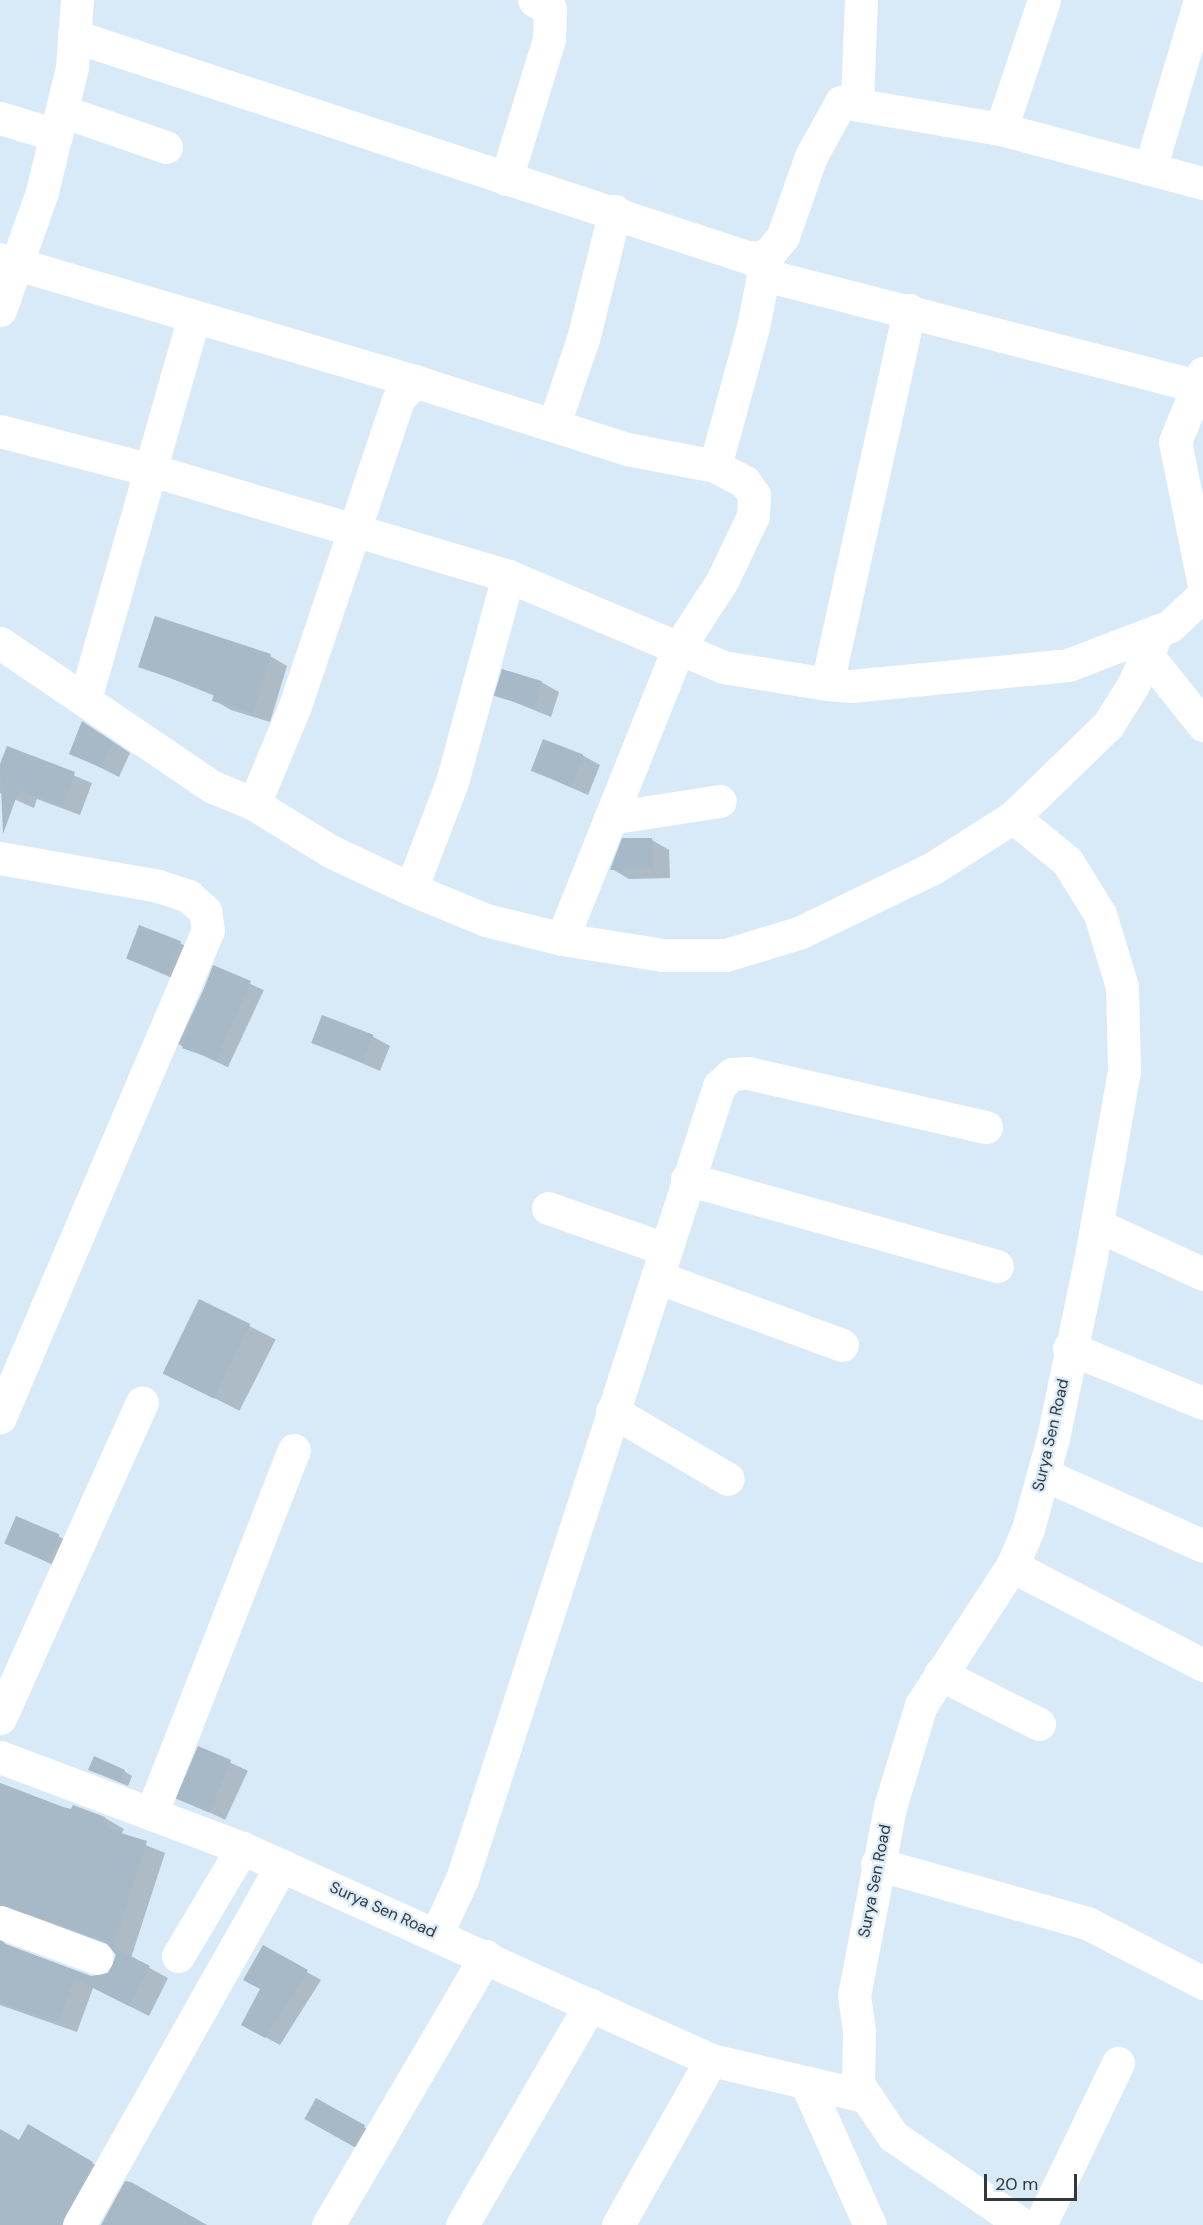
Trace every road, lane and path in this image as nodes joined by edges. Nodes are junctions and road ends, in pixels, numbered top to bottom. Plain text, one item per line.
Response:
1 (534, 0) edge
2 (861, 0) edge
3 (1044, 0) edge
4 (1200, 0) edge
5 (69, 11) edge
6 (857, 102) junction
7 (0, 117) edge
8 (59, 123) junction
9 (1001, 129) junction
10 (166, 147) dead end
11 (1150, 169) junction
12 (507, 179) junction
13 (1203, 183) edge
14 (615, 211) junction
15 (8, 261) edge
16 (766, 265) junction
17 (909, 309) junction
18 (0, 310) edge
19 (194, 317) junction
20 (1201, 380) edge
21 (414, 381) junction
22 (554, 424) junction
23 (0, 431) edge
24 (715, 466) junction
25 (151, 470) junction
26 (354, 530) junction
27 (508, 576) junction
28 (1203, 581) edge
29 (1203, 595) edge
30 (0, 643) edge
31 (1153, 643) junction
32 (679, 647) junction
33 (827, 684) junction
34 (85, 699) junction
35 (1203, 725) edge
36 (720, 801) dead end
37 (254, 804) junction
38 (1013, 817) junction
39 (610, 818) junction
40 (0, 858) edge
41 (411, 889) junction
42 (562, 939) junction
43 (986, 1127) dead end
44 (687, 1179) junction
45 (548, 1208) dead end
46 (1097, 1225) junction
47 (661, 1263) junction
48 (997, 1266) dead end
49 (1203, 1274) edge
50 (842, 1345) dead end
51 (1069, 1348) junction
52 (142, 1402) dead end
53 (1203, 1403) edge
54 (612, 1411) junction
55 (0, 1417) edge
56 (294, 1450) dead end
57 (1043, 1474) junction
58 (728, 1479) dead end
59 (1203, 1546) edge
60 (1012, 1566) junction
61 (1203, 1665) edge
62 (940, 1674) junction
63 (0, 1718) edge
64 (1039, 1724) dead end
65 (0, 1757) edge
66 (152, 1812) junction
67 (242, 1848) junction
68 (877, 1864) junction
69 (282, 1865) junction
70 (0, 1922) edge
71 (437, 1933) junction
72 (178, 1956) dead end
73 (486, 1956) junction
74 (97, 1958) dead end
75 (1203, 1983) edge
76 (590, 2005) junction
77 (711, 2060) junction
78 (1118, 2063) dead end
79 (807, 2085) junction
80 (865, 2096) junction
81 (80, 2225) edge
82 (328, 2225) edge
83 (462, 2225) edge
84 (618, 2225) edge
85 (870, 2225) edge
86 (1023, 2225) edge
87 (1040, 2225) edge

1 - 12 street
2 - 6 street
3 - 9 street
4 - 11 street
5 - 8 street
5 - 12 street
6 - 9 street
6 - 16 street
7 - 8 street
8 - 10 street
8 - 15 street
9 - 11 street
11 - 13 street
12 - 14 street
14 - 16 street
14 - 22 street
15 - 18 street
15 - 19 street
16 - 17 street
16 - 24 street
17 - 20 street
17 - 33 street
19 - 21 street
19 - 25 street
20 - 28 street
21 - 22 street
21 - 26 street
22 - 24 street
23 - 25 street
24 - 32 street
25 - 26 street
25 - 34 street
26 - 27 street
26 - 37 street
27 - 32 street
27 - 41 street
29 - 31 street
30 - 34 street
31 - 33 street
31 - 35 street
31 - 38 street
32 - 33 street
32 - 39 street
34 - 37 street
36 - 39 street
37 - 41 street
38 - 42 street
38 - 46 street, Surya Sen Road
39 - 42 street
40 - 55 street
41 - 42 street
43 - 44 street
44 - 47 street
44 - 48 street
45 - 47 street
46 - 49 street
46 - 51 street, Surya Sen Road
47 - 50 street
47 - 54 street
51 - 53 street
51 - 57 street, Surya Sen Road
52 - 63 street
54 - 58 street
54 - 71 street
56 - 66 street
57 - 59 street
57 - 60 street, Surya Sen Road
60 - 61 street
60 - 62 street, Surya Sen Road
62 - 64 street
62 - 68 street, Surya Sen Road
65 - 66 street, Surya Sen Road
66 - 67 street, Surya Sen Road
67 - 69 street, Surya Sen Road
67 - 72 street
68 - 75 street
68 - 80 street, Surya Sen Road
69 - 71 street, Surya Sen Road
69 - 81 street
70 - 74 street
71 - 73 street, Surya Sen Road
73 - 76 street, Surya Sen Road
73 - 82 street
76 - 77 street, Surya Sen Road
76 - 83 street
77 - 79 street, Surya Sen Road
77 - 84 street
78 - 87 street
79 - 80 street, Surya Sen Road
79 - 85 street
80 - 86 street

